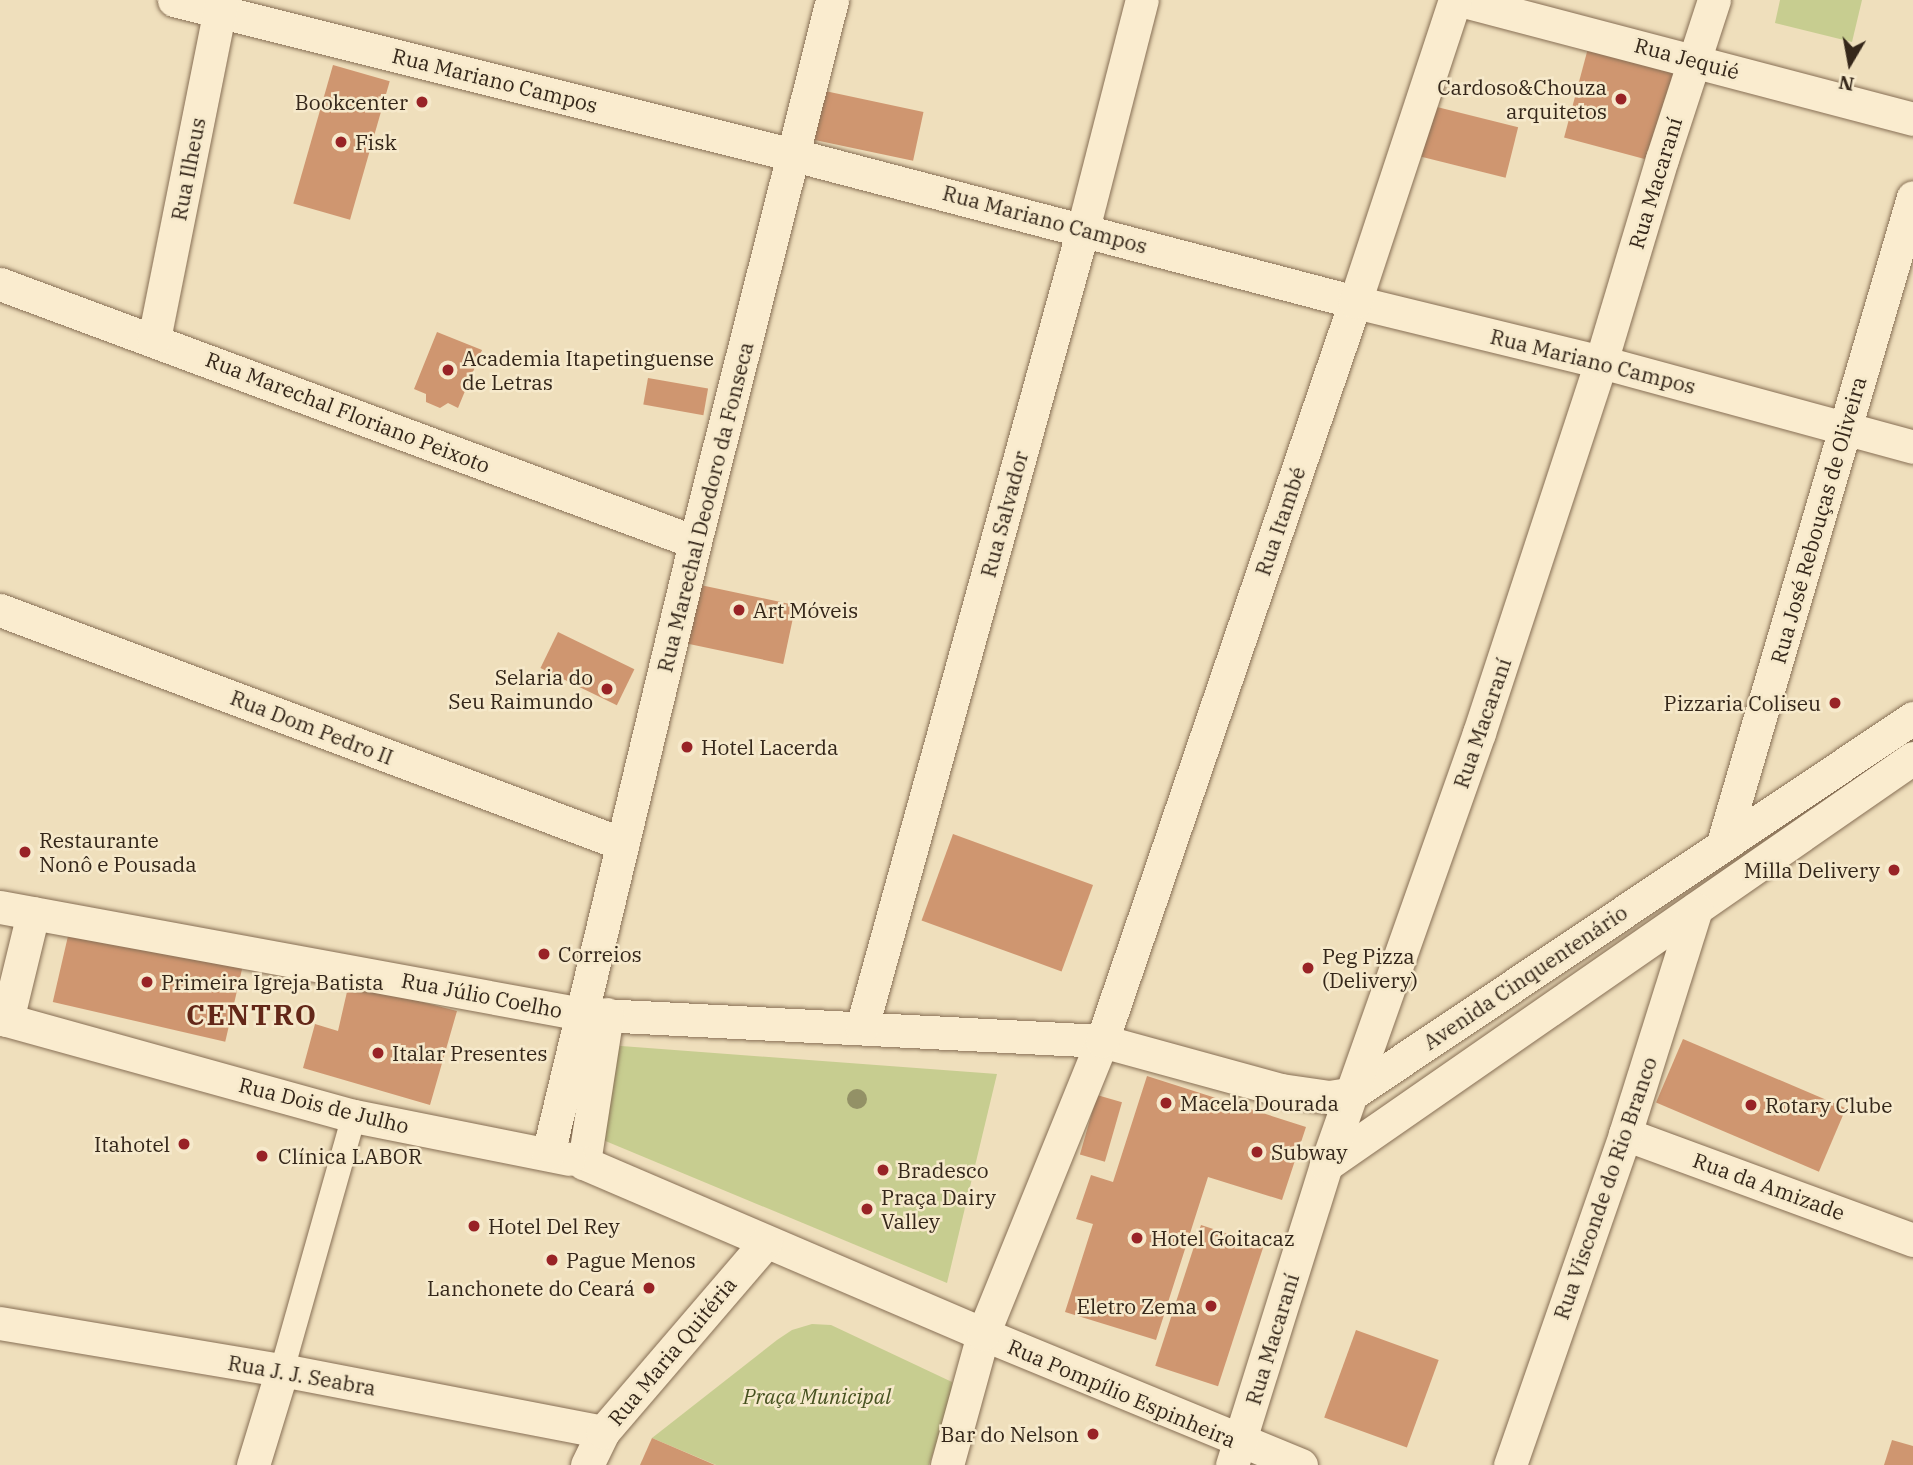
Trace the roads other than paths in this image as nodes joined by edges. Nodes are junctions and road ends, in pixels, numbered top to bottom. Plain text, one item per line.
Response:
1 (174, 0) edge
2 (832, 0) edge
3 (1142, 0) edge
4 (1457, 0) edge
5 (1714, 0) edge
6 (221, 6) edge
7 (1693, 60) junction
8 (1913, 119) edge
9 (794, 155) junction
10 (1913, 197) edge
11 (1083, 229) junction
12 (0, 284) edge
13 (1355, 302) junction
14 (154, 339) junction
15 (1601, 362) junction
16 (1844, 428) junction
17 (1913, 447) edge
18 (695, 542) junction
19 (0, 610) edge
20 (1913, 718) edge
21 (1913, 758) edge
22 (1723, 843) junction
23 (624, 844) junction
24 (0, 907) edge
25 (1696, 909) junction
26 (33, 913) junction
27 (594, 1014) junction
28 (4, 1020) edge
29 (862, 1027) junction
30 (1102, 1041) junction
31 (1353, 1093) junction
32 (354, 1116) junction
33 (1625, 1134) junction
34 (548, 1154) junction
35 (584, 1163) junction
36 (1325, 1165) junction
37 (1913, 1240) edge
38 (766, 1242) junction
39 (0, 1323) edge
40 (983, 1334) junction
41 (282, 1370) junction
42 (603, 1432) junction
43 (1236, 1453) edge
44 (253, 1465) edge
45 (587, 1465) edge
46 (947, 1465) edge
47 (1301, 1465) edge
48 (1510, 1465) edge

1 - 6 street, Rua Mariano Campos
2 - 9 street, Rua Marechal Deodoro da Fonseca
3 - 11 street, Rua Salvador
4 - 7 street, Rua Jequié
4 - 13 street, Rua Itambé
5 - 7 street, Rua Macaraní
6 - 9 street, Rua Mariano Campos
6 - 14 street, Rua Ilheus
7 - 8 street, Rua Jequié
7 - 15 street, Rua Macaraní
9 - 11 street, Rua Mariano Campos
9 - 18 street, Rua Marechal Deodoro da Fonseca
10 - 16 street, Rua José Rebouças de Oliveira
11 - 13 street, Rua Mariano Campos
11 - 29 street, Rua Salvador
12 - 14 street, Rua Marechal Floriano Peixoto
13 - 15 street, Rua Mariano Campos
13 - 30 street, Rua Itambé
14 - 18 street, Rua Marechal Floriano Peixoto
15 - 16 street, Rua Mariano Campos
15 - 31 street, Rua Macaraní
16 - 17 street, Rua Mariano Campos
16 - 22 street, Rua José Rebouças de Oliveira
18 - 23 street, Rua Marechal Deodoro da Fonseca
19 - 23 street, Rua Dom Pedro II
20 - 22 street, Avenida Cinquentenário
21 - 25 street, Avenida Cinquentenário
22 - 31 street, Avenida Cinquentenário
23 - 27 street, Rua Marechal Deodoro da Fonseca
24 - 26 street, Rua Júlio Coelho
25 - 33 street, Rua Visconde do Rio Branco
25 - 36 street, Avenida Cinquentenário
26 - 27 street, Rua Júlio Coelho
26 - 28 street
27 - 29 street
27 - 34 street
27 - 35 street
28 - 32 street, Rua Dois de Julho
29 - 30 street
30 - 31 street, Avenida Cinquentenário
30 - 40 street
31 - 36 street, Rua Macaraní
32 - 34 street, Rua Dois de Julho
32 - 41 street
33 - 37 street, Rua da Amizade
33 - 48 street, Rua Visconde do Rio Branco
34 - 35 street, Rua Dois de Julho
35 - 38 street
36 - 43 street, Rua Macaraní
38 - 40 street
38 - 42 street, Rua Maria Quitéria
39 - 41 street, Rua J. J. Seabra
40 - 43 street, Rua Pompílio Espinheira
40 - 46 street
41 - 42 street, Rua J. J. Seabra
41 - 44 street
42 - 45 street, Rua Maria Quitéria
43 - 47 street, Rua Pompílio Espinheira

